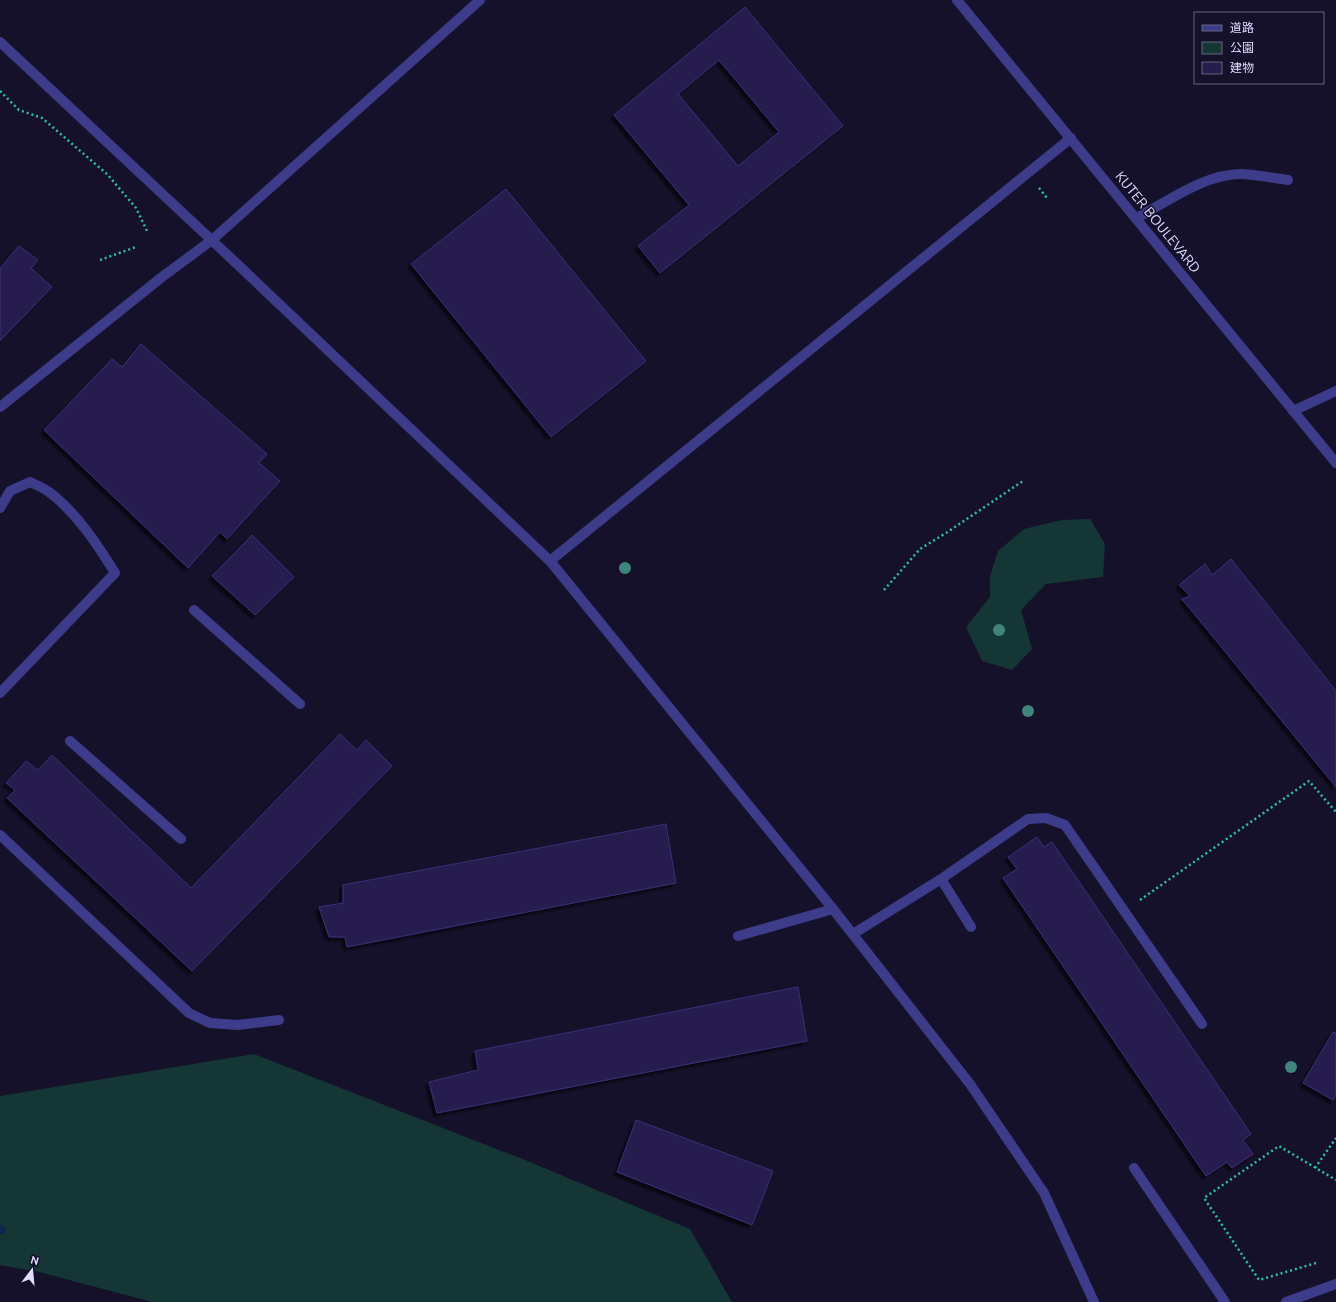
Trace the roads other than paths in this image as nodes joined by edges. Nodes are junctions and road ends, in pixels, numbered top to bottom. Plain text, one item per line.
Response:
1 (480, 0) edge
2 (958, 0) edge
3 (0, 42) edge
4 (1071, 138) junction
5 (1288, 180) dead end
6 (1136, 218) junction
7 (212, 240) junction
8 (1336, 391) edge
9 (0, 407) edge
10 (1294, 411) junction
11 (1336, 463) edge
12 (0, 508) edge
13 (550, 561) junction
14 (194, 610) dead end
15 (0, 693) edge
16 (300, 704) dead end
17 (70, 741) dead end
18 (0, 835) edge
19 (181, 839) dead end
20 (941, 879) junction
21 (833, 909) junction
22 (971, 927) dead end
23 (853, 934) junction
24 (738, 936) dead end
25 (279, 1020) dead end
26 (1202, 1024) dead end
27 (1134, 1168) dead end
28 (1336, 1284) edge
29 (1094, 1302) edge
30 (1225, 1302) edge
31 (1286, 1302) edge

1 - 7 street
2 - 4 street, KUTER BOULEVARD
3 - 7 street
4 - 6 street, KUTER BOULEVARD
4 - 13 street
5 - 6 street
6 - 10 street, KUTER BOULEVARD
7 - 9 street
7 - 13 street
8 - 10 street
10 - 11 street, KUTER BOULEVARD
12 - 15 street
13 - 21 street
14 - 16 street
17 - 19 street
18 - 25 street
20 - 22 street
20 - 23 street
20 - 26 street
21 - 23 street
21 - 24 street
23 - 29 street
27 - 30 street
28 - 31 street

